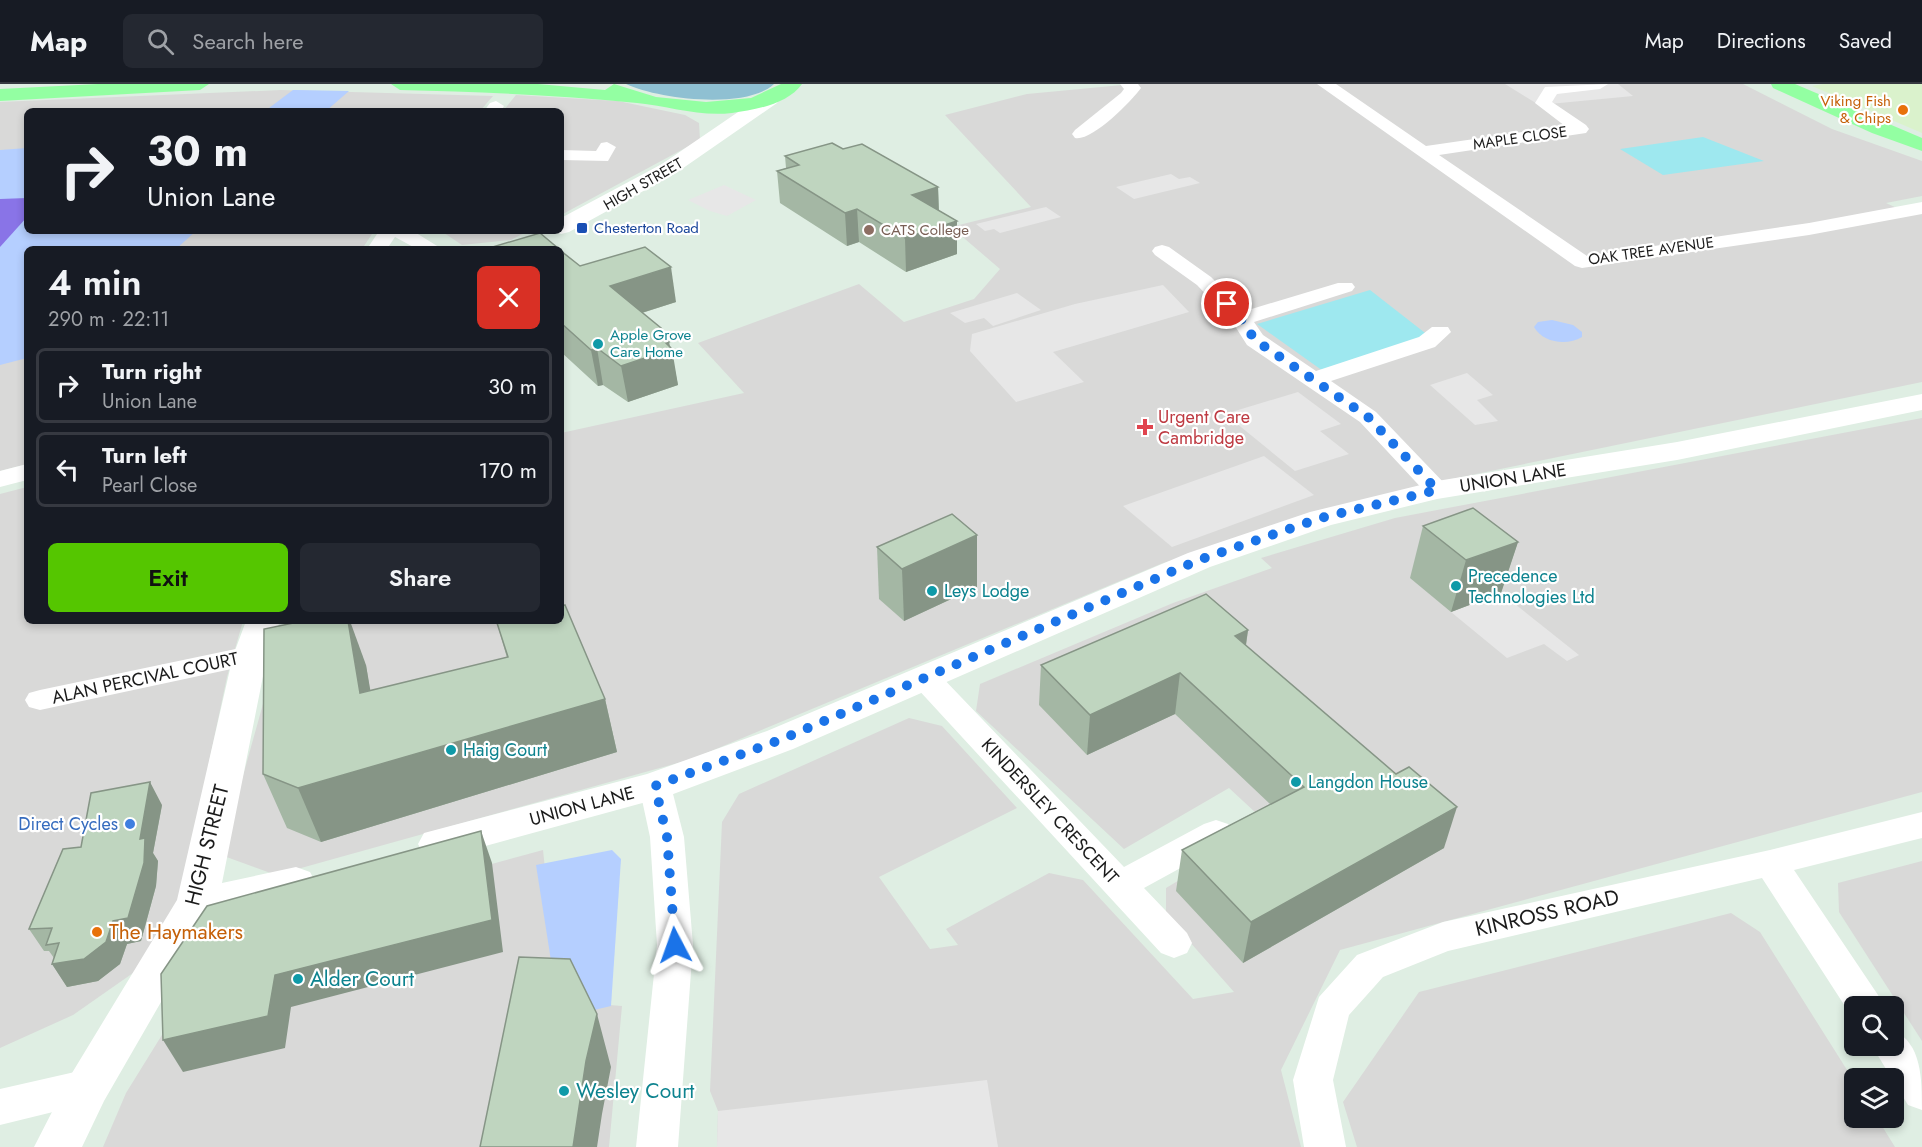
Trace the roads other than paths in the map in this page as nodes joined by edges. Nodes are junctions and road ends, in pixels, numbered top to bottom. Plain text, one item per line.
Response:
1 (200, 84) edge
2 (400, 84) edge
3 (606, 84) edge
4 (794, 84) edge
5 (1128, 84) edge
6 (1325, 84) edge
7 (1600, 84) edge
8 (1780, 84) edge
9 (529, 86) edge
10 (0, 95) edge
11 (635, 98) junction
12 (770, 99) junction
13 (695, 108) junction
14 (1081, 134) dead end
15 (722, 135) junction
16 (1922, 144) edge
17 (607, 147) dead end
18 (1423, 152) junction
19 (564, 155) edge
20 (1922, 208) edge
21 (564, 225) edge
22 (404, 234) edge
23 (426, 246) edge
24 (1161, 251) dead end
25 (1345, 287) dead end
26 (1241, 319) junction
27 (1440, 332) dead end
28 (1316, 380) junction
29 (1922, 402) edge
30 (24, 473) edge
31 (0, 479) edge
32 (1437, 490) junction
33 (261, 624) edge
34 (250, 656) junction
35 (926, 679) junction
36 (40, 700) dead end
37 (655, 786) junction
38 (1922, 825) edge
39 (1227, 827) edge
40 (408, 852) edge
41 (1770, 863) junction
42 (329, 874) edge
43 (1120, 885) junction
44 (197, 903) junction
45 (1174, 943) dead end
46 (1858, 996) edge
47 (1898, 1056) edge
48 (88, 1087) junction
49 (1922, 1092) edge
50 (0, 1107) edge
51 (58, 1147) edge
52 (657, 1147) edge
53 (1325, 1147) edge

1 - 10 main road
2 - 9 main road
3 - 11 main road
4 - 12 main road
5 - 14 street
6 - 18 street, OAK TREE AVENUE
7 - 18 street, MAPLE CLOSE
8 - 16 main road
9 - 11 main road
11 - 13 main road
12 - 13 main road
12 - 15 street, HIGH STREET
13 - 15 street
15 - 21 street, HIGH STREET
17 - 19 street
18 - 20 street, OAK TREE AVENUE
22 - 23 street
24 - 26 street
25 - 26 street
26 - 28 street
27 - 28 street
28 - 32 street
29 - 32 street, UNION LANE
30 - 31 street
32 - 35 street, UNION LANE
33 - 34 street, HIGH STREET
34 - 36 street, ALAN PERCIVAL COURT
34 - 44 street, HIGH STREET
35 - 37 street, UNION LANE
35 - 43 street, KINDERSLEY CRESCENT
37 - 40 street, UNION LANE
37 - 52 street
38 - 41 street, KINROSS ROAD
39 - 43 street
41 - 46 street
41 - 53 street, KINROSS ROAD
42 - 44 street
43 - 45 street, KINDERSLEY CRESCENT
44 - 48 street, HIGH STREET
47 - 49 street
48 - 50 street
48 - 51 street, HIGH STREET

